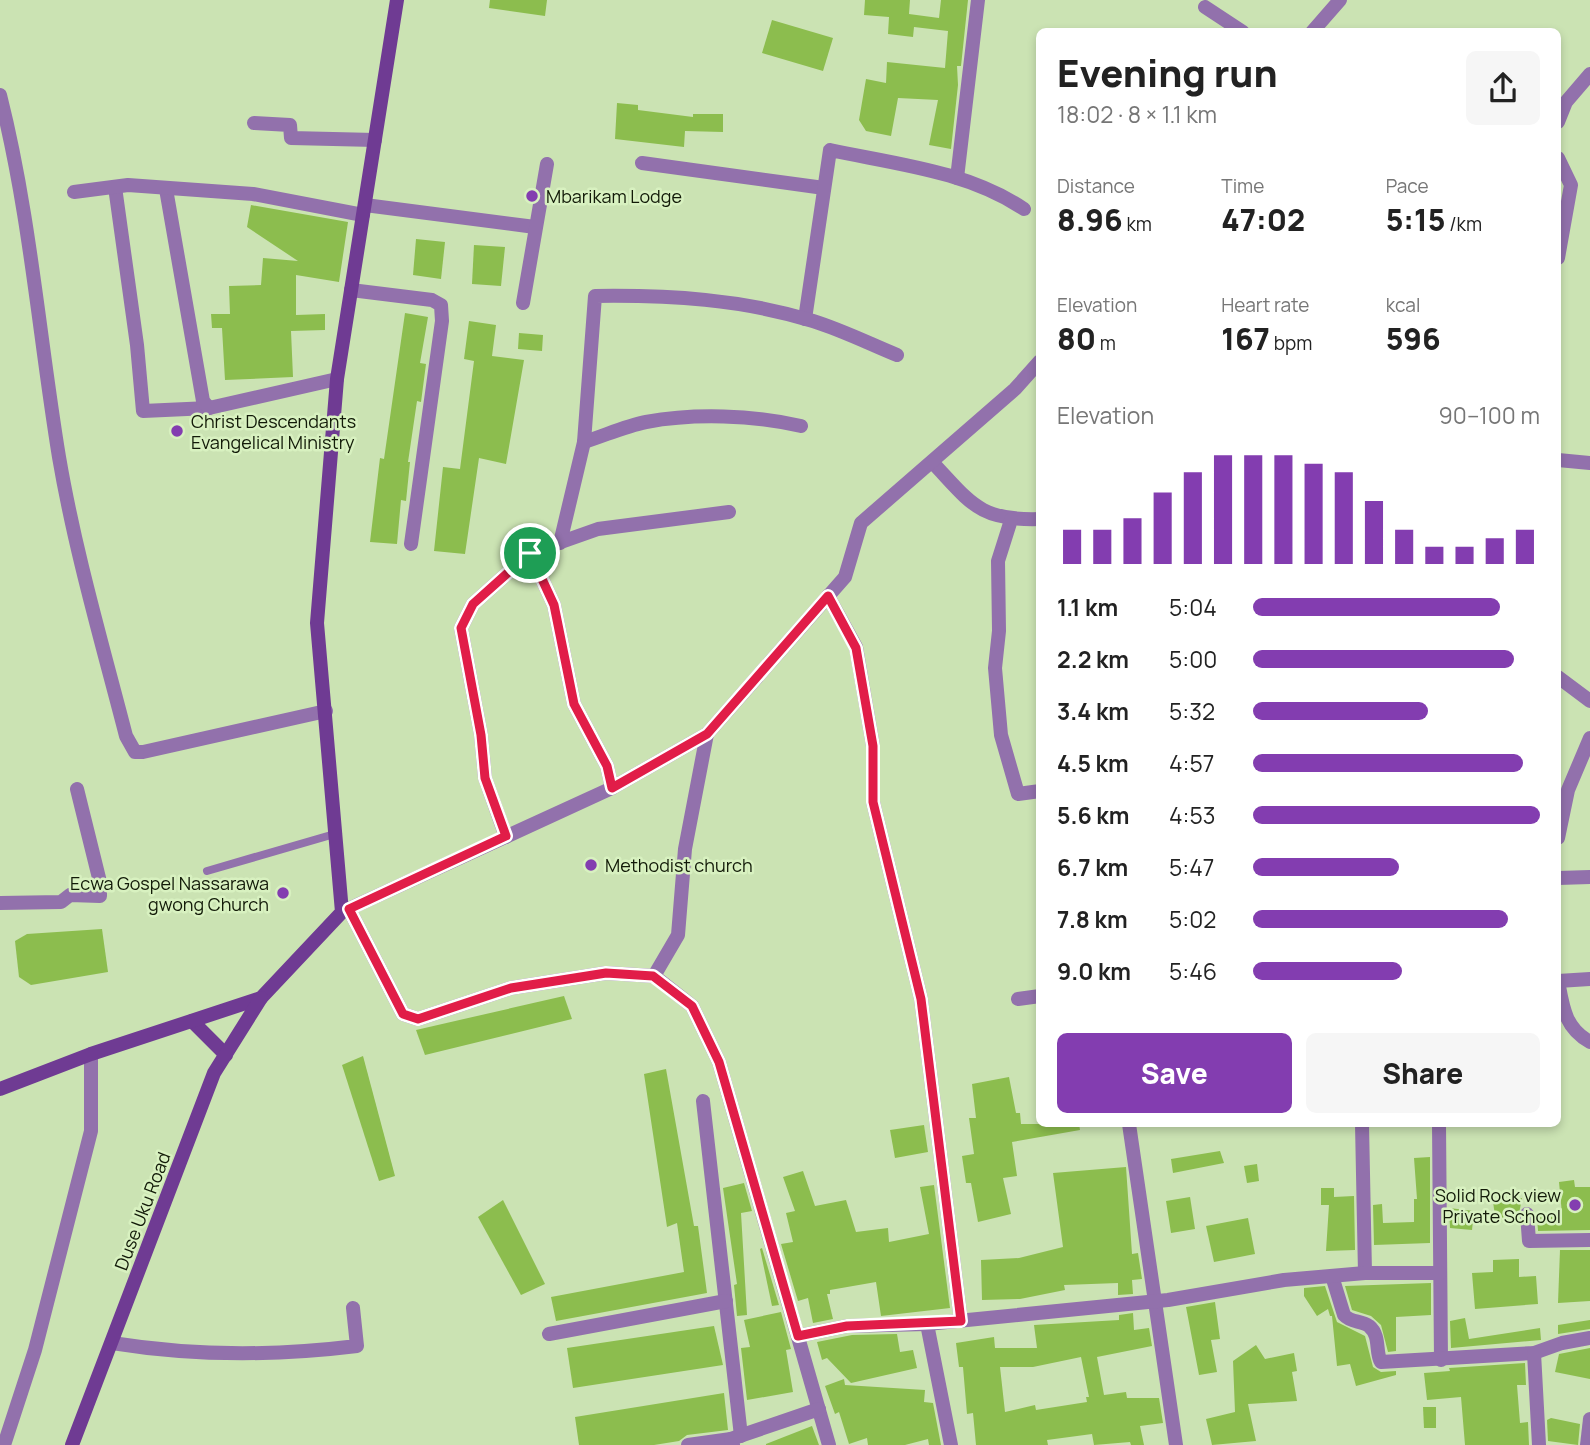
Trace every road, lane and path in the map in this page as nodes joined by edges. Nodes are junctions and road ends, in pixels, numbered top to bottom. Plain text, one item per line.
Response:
1 (397, 0) edge
2 (978, 0) edge
3 (1340, 0) edge
4 (1205, 7) dead end
5 (1237, 28) edge
6 (1316, 28) edge
7 (1590, 74) edge
8 (0, 95) edge
9 (1561, 114) edge
10 (254, 123) dead end
11 (375, 140) junction
12 (642, 163) dead end
13 (547, 164) dead end
14 (1561, 164) edge
15 (957, 178) junction
16 (115, 187) junction
17 (824, 188) junction
18 (166, 189) junction
19 (74, 192) dead end
20 (1024, 209) dead end
21 (364, 210) junction
22 (535, 227) junction
23 (1561, 241) edge
24 (351, 290) junction
25 (523, 303) dead end
26 (805, 319) junction
27 (897, 355) dead end
28 (1036, 365) edge
29 (337, 380) junction
30 (209, 408) junction
31 (801, 426) dead end
32 (584, 442) junction
33 (1561, 460) edge
34 (933, 463) junction
35 (1590, 463) edge
36 (729, 512) dead end
37 (1036, 519) edge
38 (1011, 520) junction
39 (560, 542) junction
40 (411, 544) dead end
41 (530, 553) junction
42 (828, 596) junction
43 (1561, 679) edge
44 (1590, 701) edge
45 (326, 711) junction
46 (707, 734) junction
47 (1590, 738) edge
48 (612, 788) junction
49 (1563, 788) edge
50 (77, 789) dead end
51 (1036, 792) edge
52 (1561, 808) edge
53 (338, 833) junction
54 (506, 836) junction
55 (206, 871) dead end
56 (1590, 877) edge
57 (1561, 878) edge
58 (0, 903) edge
59 (346, 911) junction
60 (653, 976) junction
61 (1590, 979) edge
62 (1561, 981) edge
63 (1036, 997) edge
64 (261, 998) junction
65 (1018, 999) dead end
66 (192, 1021) junction
67 (1561, 1023) edge
68 (1590, 1042) edge
69 (91, 1054) junction
70 (226, 1055) junction
71 (0, 1089) edge
72 (703, 1101) dead end
73 (1129, 1127) edge
74 (1362, 1127) edge
75 (1439, 1127) edge
76 (1527, 1214) dead end
77 (1590, 1240) edge
78 (1365, 1273) junction
79 (1440, 1273) junction
80 (1332, 1276) junction
81 (726, 1301) junction
82 (1155, 1301) junction
83 (353, 1308) dead end
84 (961, 1321) junction
85 (927, 1324) junction
86 (549, 1334) dead end
87 (798, 1336) junction
88 (1590, 1338) edge
89 (112, 1343) junction
90 (1534, 1353) junction
91 (1441, 1360) junction
92 (819, 1409) junction
93 (1590, 1419) edge
94 (735, 1440) edge
95 (4, 1445) edge
96 (72, 1445) edge
97 (688, 1445) edge
98 (829, 1445) edge
99 (951, 1445) edge
100 (1176, 1445) edge
101 (1539, 1445) edge
102 (1587, 1445) edge

1 - 11 street
2 - 15 street
3 - 6 street
4 - 5 street
7 - 9 street
8 - 45 street
10 - 11 street
11 - 21 street
12 - 17 street
13 - 22 street
14 - 23 street
15 - 17 street
15 - 20 street
16 - 18 street
16 - 19 street
16 - 30 street
17 - 26 street
18 - 21 street
18 - 30 street
21 - 22 street
21 - 24 street
22 - 25 street
24 - 29 street
24 - 40 street
26 - 27 street
26 - 32 street
28 - 34 street
29 - 30 street
29 - 45 street
31 - 32 street
32 - 39 street
33 - 35 street
34 - 38 street
34 - 42 street
36 - 39 street
37 - 38 street
38 - 51 street
39 - 41 street
41 - 48 street
41 - 54 street
42 - 46 street
42 - 84 street
43 - 44 street
45 - 53 street
46 - 48 street
46 - 60 street
47 - 49 street
48 - 54 street
49 - 52 street
50 - 58 street
53 - 55 lane
53 - 59 street
54 - 59 street
56 - 57 street
59 - 60 street
59 - 64 street, Duse Uku Road
60 - 87 street
61 - 62 street
63 - 65 street
64 - 66 street
64 - 70 street, Duse Uku Road
66 - 69 street
66 - 70 street
67 - 68 street
69 - 71 street
69 - 95 street
70 - 89 street, Duse Uku Road
72 - 81 street
73 - 82 street
74 - 78 street
75 - 79 street
76 - 77 street
78 - 79 street
78 - 80 street
79 - 91 street
80 - 82 street
80 - 91 street
81 - 86 street
81 - 94 street
82 - 84 street
82 - 100 street
83 - 89 street
84 - 85 street
85 - 87 street
85 - 99 street
87 - 92 street
88 - 90 street
89 - 96 street, Duse Uku Road
90 - 91 street
90 - 101 street
92 - 94 street
92 - 98 street
93 - 102 street
94 - 97 street

